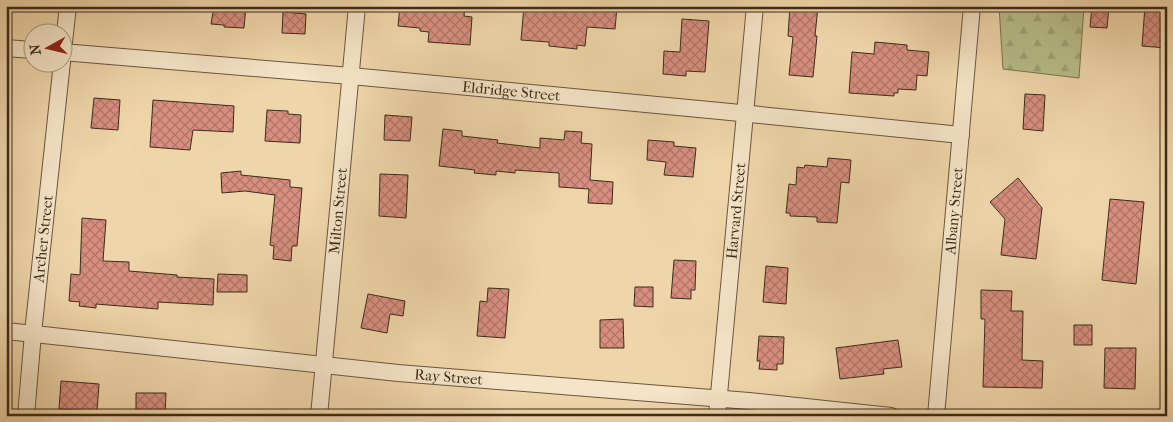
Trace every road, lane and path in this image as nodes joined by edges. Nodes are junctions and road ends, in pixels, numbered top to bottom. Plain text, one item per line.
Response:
1 (68, 6) edge
2 (358, 6) edge
3 (755, 6) edge
4 (972, 6) edge
5 (66, 22) edge
6 (6, 48) edge
7 (22, 49) edge
8 (72, 58) edge
9 (61, 72) edge
10 (351, 76) junction
11 (746, 114) junction
12 (961, 135) junction
13 (6, 331) edge
14 (33, 333) junction
15 (324, 365) junction
16 (718, 398) junction
17 (26, 416) edge
18 (319, 416) edge
19 (717, 416) edge
20 (891, 416) edge
21 (936, 416) edge

1 - 5 street, Archer Street
2 - 10 street, Milton Street
3 - 11 street, Harvard Street
4 - 12 street, Albany Street
6 - 7 street
8 - 10 street, Eldridge Street
9 - 14 street, Archer Street
10 - 11 street, Eldridge Street
10 - 15 street, Milton Street
11 - 12 street, Eldridge Street
11 - 16 street, Harvard Street
12 - 21 street, Albany Street
13 - 14 street, Ray Street
14 - 15 street, Ray Street
14 - 17 street, Archer Street
15 - 16 street, Ray Street
15 - 18 street, Milton Street
16 - 19 street, Harvard Street
16 - 20 street, Ray Street

